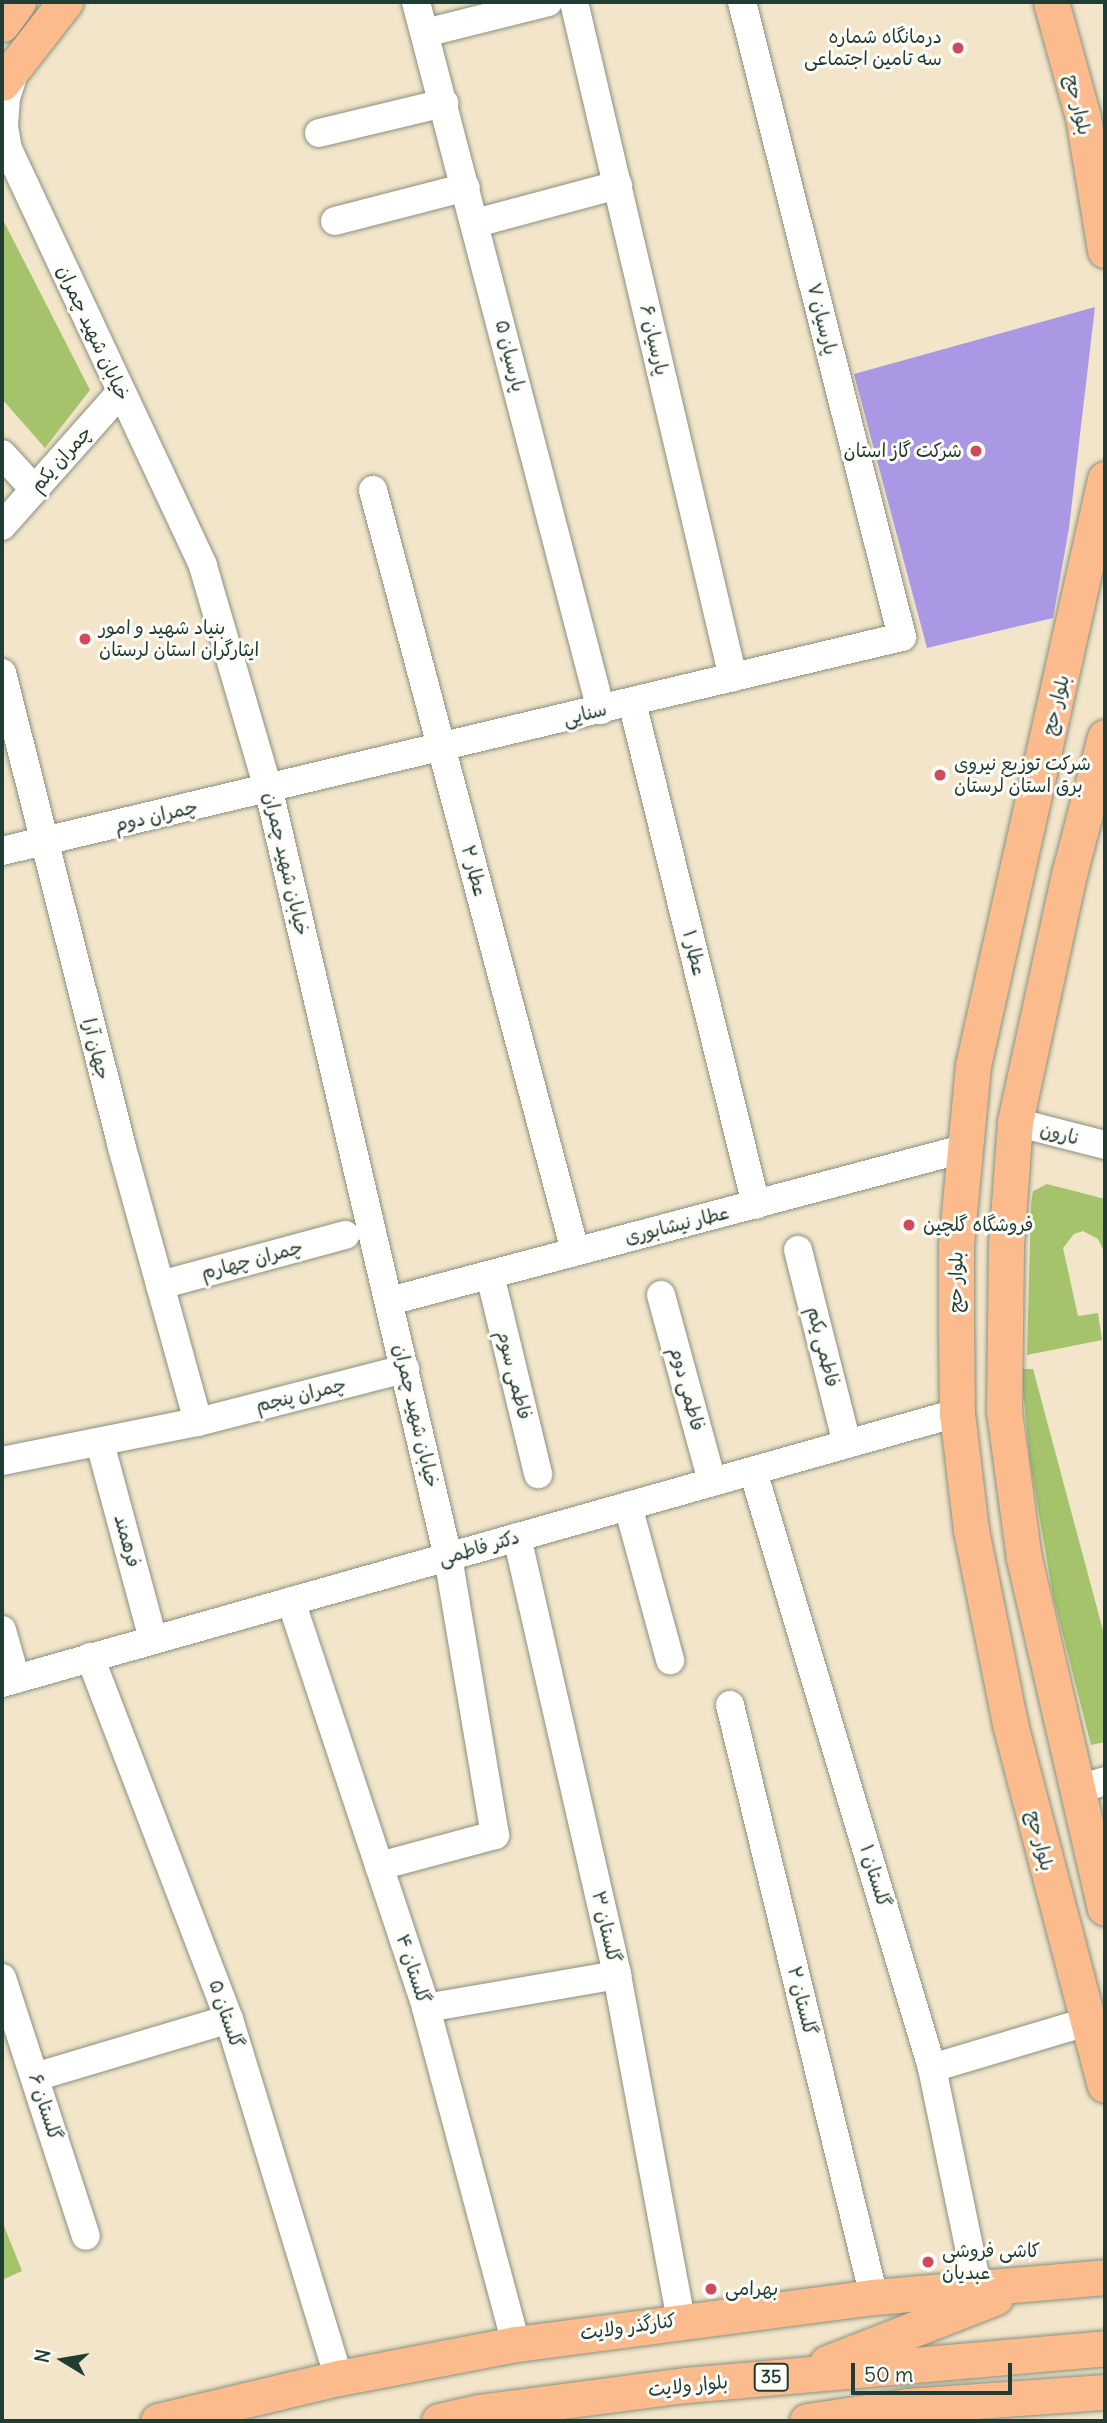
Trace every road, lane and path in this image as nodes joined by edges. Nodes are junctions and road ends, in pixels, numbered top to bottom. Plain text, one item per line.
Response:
1 (18, 2) edge
2 (65, 2) edge
3 (416, 2) edge
4 (548, 2) edge
5 (574, 2) edge
6 (742, 2) edge
7 (1051, 2) edge
8 (2, 24) edge
9 (425, 33) junction
10 (9, 74) edge
11 (444, 103) junction
12 (318, 134) dead end
13 (2, 169) edge
14 (618, 185) junction
15 (466, 187) junction
16 (32, 203) junction
17 (335, 221) dead end
18 (476, 223) junction
19 (1105, 250) edge
20 (121, 392) junction
21 (2, 454) edge
22 (1105, 479) edge
23 (34, 489) junction
24 (373, 490) dead end
25 (2, 526) edge
26 (902, 637) joint
27 (2, 673) edge
28 (733, 678) junction
29 (632, 702) junction
30 (601, 710) junction
31 (1055, 710) junction
32 (1105, 724) edge
33 (1105, 737) edge
34 (441, 749) junction
35 (269, 791) junction
36 (1032, 804) junction
37 (1084, 815) junction
38 (43, 842) junction
39 (2, 851) edge
40 (1015, 1122) junction
41 (1105, 1145) edge
42 (963, 1149) junction
43 (756, 1205) junction
44 (345, 1235) dead end
45 (798, 1250) dead end
46 (575, 1251) junction
47 (490, 1275) junction
48 (160, 1285) junction
49 (661, 1295) dead end
50 (390, 1301) junction
51 (405, 1369) junction
52 (957, 1413) junction
53 (198, 1422) junction
54 (100, 1443) junction
55 (847, 1444) junction
56 (2, 1461) edge
57 (753, 1471) junction
58 (538, 1474) dead end
59 (712, 1482) junction
60 (628, 1506) junction
61 (517, 1537) junction
62 (448, 1556) junction
63 (291, 1601) junction
64 (2, 1630) edge
65 (153, 1640) junction
66 (90, 1657) junction
67 (670, 1660) dead end
68 (9, 1681) edge
69 (730, 1705) dead end
70 (1091, 1785) edge
71 (379, 1866) junction
72 (1105, 1908) edge
73 (617, 1975) junction
74 (2, 1978) edge
75 (426, 2008) junction
76 (229, 2019) junction
77 (1086, 2022) junction
78 (932, 2068) junction
79 (35, 2077) junction
80 (1105, 2085) edge
81 (86, 2236) dead end
82 (1105, 2277) edge
83 (1021, 2283) junction
84 (977, 2286) junction
85 (874, 2297) junction
86 (681, 2319) junction
87 (516, 2344) junction
88 (1105, 2348) edge
89 (804, 2374) junction
90 (339, 2378) junction
91 (686, 2385) junction
92 (1105, 2392) edge
93 (944, 2406) junction
94 (478, 2412) junction
95 (158, 2421) edge
96 (439, 2421) edge
97 (520, 2421) edge
98 (589, 2421) edge
99 (807, 2421) edge
100 (1001, 2421) edge

1 - 8 main road
2 - 10 main road
3 - 9 street, پارسیان ۵
4 - 9 street
5 - 14 street, پارسیان ۶
6 - 26 street, پارسیان ۷
7 - 19 main road, بلوار حج
9 - 11 street, پارسیان ۵
10 - 16 street
11 - 12 street
11 - 15 street, پارسیان ۵
13 - 16 street
14 - 18 street
14 - 28 street, پارسیان ۶
15 - 17 street
15 - 18 street, پارسیان ۵
16 - 20 street, خیابان شهید چمران
18 - 30 street, پارسیان ۵
20 - 23 street, چمران یکم
20 - 35 street, خیابان شهید چمران
21 - 23 street
22 - 31 main road, بلوار حج
23 - 25 street, چمران یکم
24 - 34 street, عطار ۲
26 - 28 street, سنایی
27 - 38 street, جهان آرا
28 - 29 street, سنایی
29 - 30 street, سنایی
29 - 43 street, عطار ۱
30 - 34 street, سنایی
31 - 32 main road
31 - 36 main road, بلوار حج
33 - 37 main road
34 - 35 street, سنایی
34 - 46 street, عطار ۲
35 - 38 street, چمران دوم
35 - 50 street, خیابان شهید چمران
36 - 37 main road
36 - 42 main road, بلوار حج
37 - 40 main road
38 - 39 street, چمران دوم
38 - 48 street, جهان آرا
40 - 41 street, نارون
40 - 70 main road
42 - 43 street, عطار نیشابوری
42 - 52 main road, بلوار حج
43 - 46 street, عطار نیشابوری
44 - 48 street, چمران چهارم
45 - 55 street, فاطمی یکم
46 - 47 street, عطار نیشابوری
47 - 50 street, عطار نیشابوری
47 - 58 street, فاطمی سوم
48 - 53 street, جهان آرا
49 - 59 street, فاطمی دوم
50 - 51 street, خیابان شهید چمران
51 - 53 street, چمران پنجم
51 - 62 street, خیابان شهید چمران
52 - 55 street, دکتر فاطمی
52 - 77 main road, بلوار حج
53 - 54 street, چمران پنجم
54 - 56 street, چمران پنجم
54 - 65 street, فرهمند
55 - 57 street, دکتر فاطمی
57 - 59 street, دکتر فاطمی
57 - 78 street, گلستان ۱
59 - 60 street, دکتر فاطمی
60 - 61 street, دکتر فاطمی
60 - 67 street
61 - 62 street, دکتر فاطمی
61 - 73 street, گلستان ۳
62 - 63 street, دکتر فاطمی
62 - 71 street, خیابان شهید چمران
63 - 65 street, دکتر فاطمی
63 - 71 street, گلستان ۴
64 - 68 street
65 - 66 street, دکتر فاطمی
66 - 68 street, دکتر فاطمی
66 - 76 street, گلستان ۵
69 - 85 street, گلستان ۲
70 - 72 main road
71 - 75 street, گلستان ۴
73 - 75 street
73 - 86 street, گلستان ۳
74 - 79 street, گلستان ۶
75 - 87 street, گلستان ۴
76 - 79 street
76 - 90 street, گلستان ۵
77 - 78 street
77 - 80 main road, بلوار حج
78 - 84 street, گلستان ۱
79 - 81 street, گلستان ۶
82 - 83 main road, کنارگذر ولایت
83 - 84 main road, کنارگذر ولایت
83 - 89 main road
84 - 85 main road, کنارگذر ولایت
85 - 86 main road, کنارگذر ولایت
86 - 87 main road, کنارگذر ولایت
87 - 90 main road, کنارگذر ولایت
88 - 89 main road, بلوار ولایت / 35
89 - 91 main road, بلوار ولایت / 35
90 - 95 main road, کنارگذر ولایت
91 - 94 main road, بلوار ولایت / 35
91 - 98 main road
92 - 93 main road
93 - 99 main road
93 - 100 main road
94 - 96 main road, بلوار ولایت / 35
94 - 97 main road

